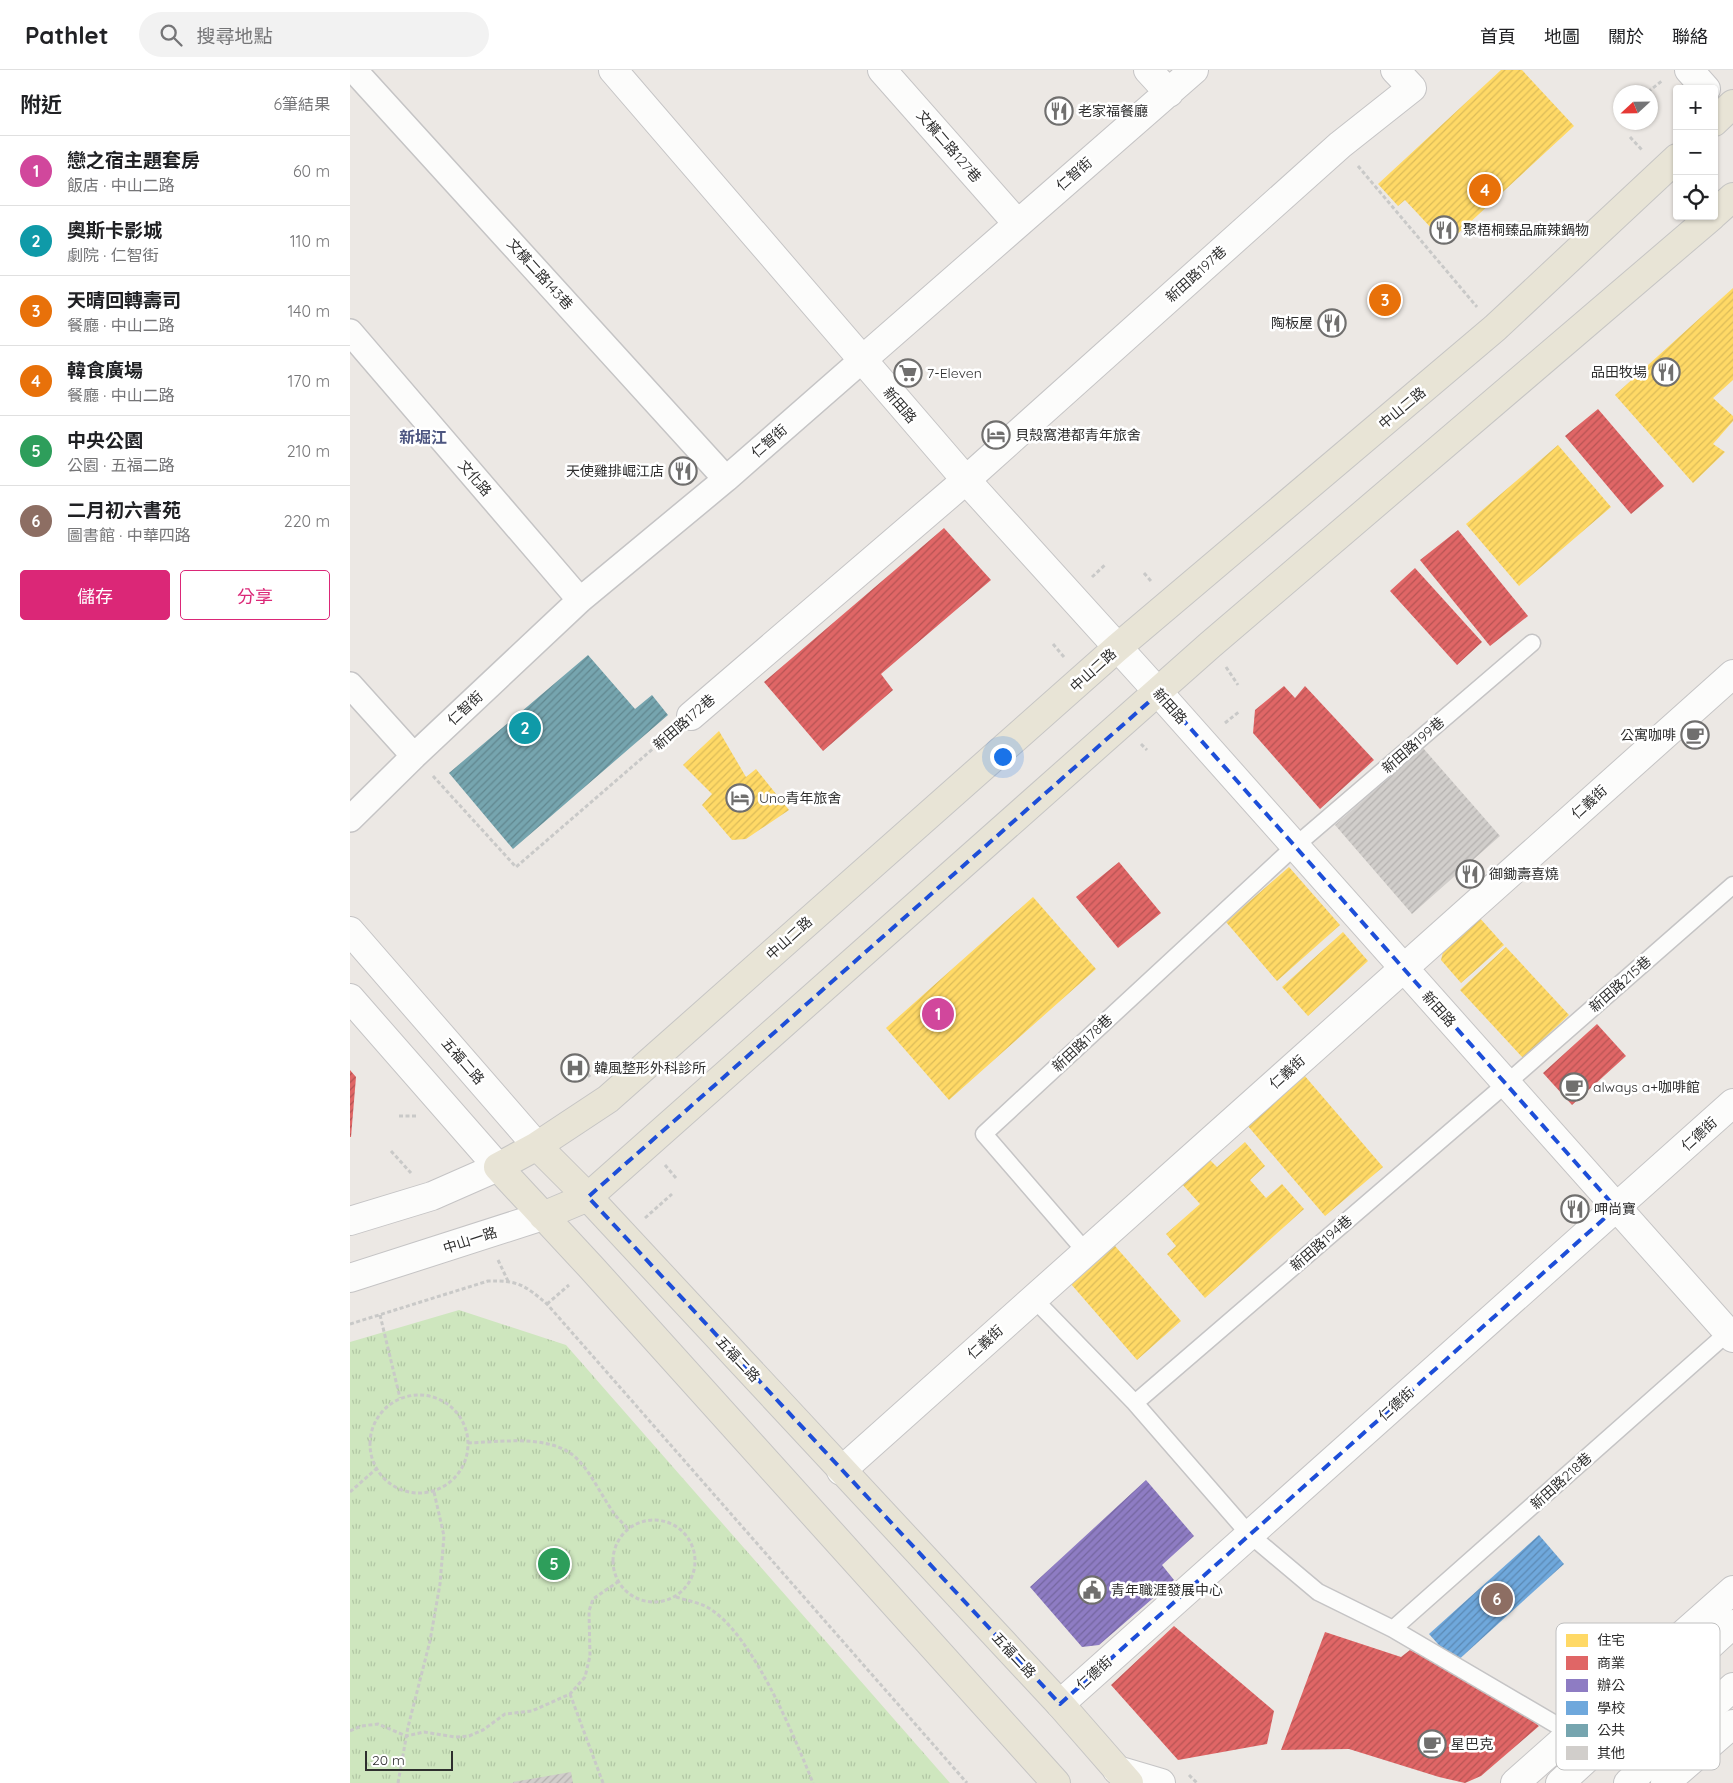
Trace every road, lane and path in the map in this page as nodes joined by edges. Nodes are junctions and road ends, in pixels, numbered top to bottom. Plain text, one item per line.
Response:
1 (354, 70) edge
2 (613, 70) edge
3 (882, 70) edge
4 (1148, 70) edge
5 (1194, 70) edge
6 (1395, 70) edge
7 (1689, 70) edge
8 (1702, 85) edge
9 (1169, 93) junction
10 (1340, 145) junction
11 (1673, 162) edge
12 (1733, 197) edge
13 (1718, 210) edge
14 (1707, 220) edge
15 (1017, 223) junction
16 (1495, 328) junction
17 (350, 332) edge
18 (862, 360) junction
19 (726, 479) junction
20 (966, 480) junction
21 (580, 600) junction
22 (1532, 643) dead end
23 (1117, 648) junction
24 (1733, 674) edge
25 (350, 685) edge
26 (1159, 692) junction
27 (691, 716) joint
28 (414, 756) junction
29 (350, 819) edge
30 (1294, 847) junction
31 (1733, 885) edge
32 (350, 932) edge
33 (1403, 969) junction
34 (350, 998) edge
35 (1507, 1083) junction
36 (1733, 1103) edge
37 (537, 1146) junction
38 (498, 1166) junction
39 (588, 1197) junction
40 (1616, 1208) junction
41 (543, 1216) junction
42 (350, 1221) edge
43 (1086, 1252) junction
44 (350, 1278) edge
45 (1034, 1299) junction
46 (380, 1315) junction
47 (350, 1324) edge
48 (1731, 1333) edge
49 (400, 1398) junction
50 (1135, 1403) junction
51 (468, 1443) junction
52 (376, 1469) junction
53 (842, 1471) junction
54 (350, 1492) edge
55 (434, 1492) junction
56 (628, 1529) junction
57 (1250, 1534) junction
58 (619, 1581) junction
59 (1733, 1590) edge
60 (675, 1597) junction
61 (1696, 1623) edge
62 (1733, 1624) edge
63 (1394, 1629) junction
64 (1720, 1636) edge
65 (1733, 1687) edge
66 (570, 1694) junction
67 (1720, 1699) edge
68 (1060, 1704) junction
69 (1733, 1724) edge
70 (1556, 1725) edge
71 (350, 1731) edge
72 (1720, 1735) edge
73 (406, 1736) junction
74 (1556, 1748) edge
75 (1574, 1770) edge
76 (1642, 1770) edge
77 (1680, 1770) edge
78 (1188, 1775) dead end
79 (1123, 1776) edge
80 (398, 1783) edge
81 (604, 1783) edge
82 (813, 1783) edge
83 (967, 1783) edge
84 (1056, 1783) edge
85 (1161, 1783) edge
86 (1197, 1783) edge
87 (1515, 1783) edge
88 (1560, 1783) edge
89 (1628, 1783) edge
90 (1665, 1783) edge

1 - 19 street, 文橫二路143巷
2 - 18 street, 新田路
3 - 15 street, 文橫二路127巷
4 - 9 street
5 - 9 street, 仁智街
6 - 10 street, 新田路197巷
7 - 8 street
9 - 15 street, 仁智街
10 - 16 path
10 - 20 street, 新田路197巷
11 - 16 main road, 中山二路
12 - 13 main road
14 - 26 main road
15 - 18 street, 仁智街
16 - 23 main road, 中山二路
17 - 21 street, 文化路
18 - 19 street, 仁智街
18 - 20 street, 新田路
19 - 21 street, 仁智街
20 - 23 street, 新田路
20 - 27 street, 新田路172巷
21 - 28 street, 仁智街
22 - 30 lane, 新田路199巷
23 - 26 street, 新田路
23 - 37 main road, 中山二路
24 - 33 street, 仁義街
25 - 28 street
26 - 30 street, 新田路
26 - 39 main road
27 - 28 path, 新田路172巷
28 - 29 street, 仁智街
30 - 33 street, 新田路
30 - 43 lane, 新田路178巷
31 - 35 lane, 新田路215巷
32 - 37 street, 五福二路
33 - 35 street, 新田路
33 - 43 street, 仁義街
34 - 38 street
35 - 40 street, 新田路
35 - 50 lane, 新田路194巷
36 - 40 street, 仁德街
37 - 38 main road, 中山二路
37 - 39 main road, 五福二路
38 - 41 main road
38 - 42 street
39 - 41 main road, 中山一路
39 - 53 main road, 五福二路
40 - 48 street, 新田路
40 - 57 street, 仁德街
41 - 44 street, 中山一路
41 - 84 main road
43 - 45 street, 仁義街
45 - 50 lane
45 - 53 street, 仁義街
46 - 47 path
46 - 49 path
46 - 83 path
48 - 63 lane, 新田路218巷
49 - 51 path
49 - 52 path
50 - 57 lane
51 - 55 path
51 - 56 path
52 - 54 path
52 - 55 path
53 - 68 main road, 五福二路
55 - 73 path
56 - 58 path
56 - 60 path
57 - 63 lane
57 - 68 street, 仁德街
58 - 60 path
58 - 66 path
59 - 61 street
60 - 82 path
62 - 64 street
63 - 70 lane
65 - 67 street
66 - 73 path
66 - 81 path
68 - 79 main road, 五福二路
69 - 72 street
71 - 73 path
73 - 80 path
74 - 87 street
75 - 88 street
76 - 89 street
77 - 90 street
78 - 86 path
79 - 85 street

